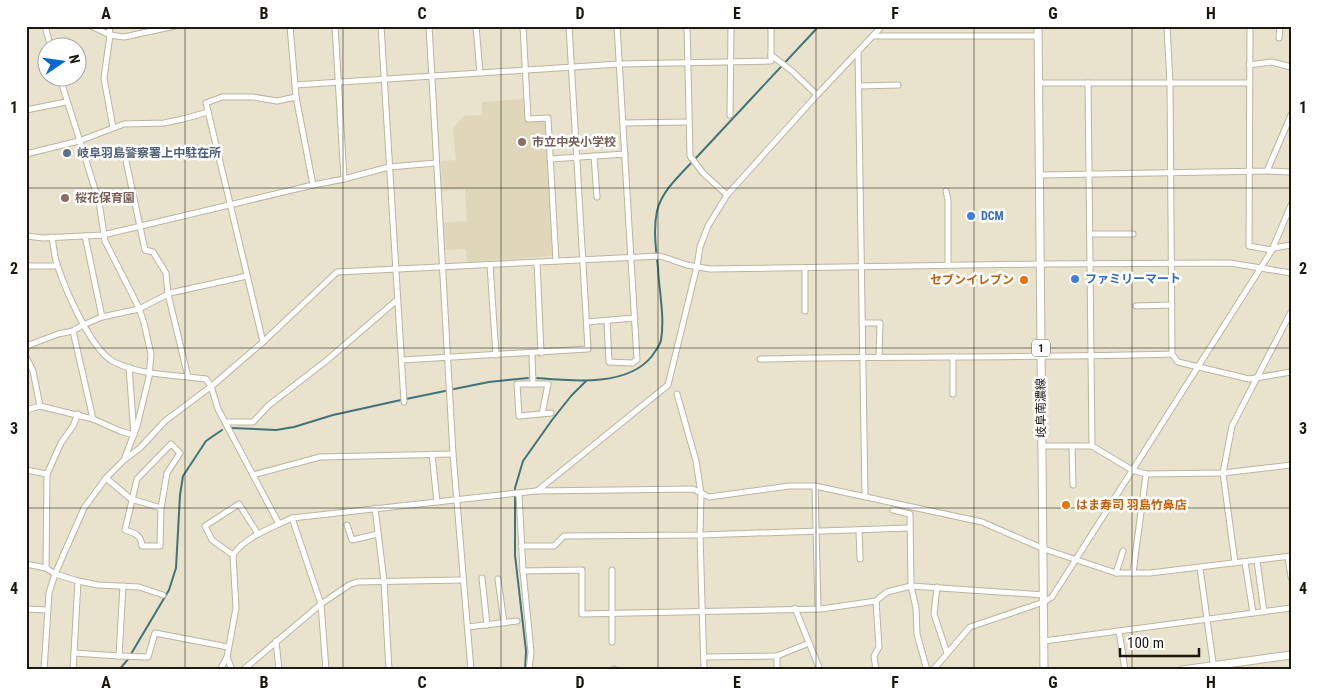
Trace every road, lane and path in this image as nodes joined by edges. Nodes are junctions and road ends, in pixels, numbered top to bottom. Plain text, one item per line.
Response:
1 (91, 26) edge
2 (108, 26) edge
3 (175, 26) edge
4 (290, 26) edge
5 (335, 26) edge
6 (381, 26) edge
7 (429, 26) edge
8 (476, 26) edge
9 (523, 26) edge
10 (569, 26) edge
11 (617, 26) edge
12 (687, 26) edge
13 (731, 26) edge
14 (771, 26) edge
15 (882, 26) edge
16 (1038, 26) edge
17 (1167, 26) edge
18 (1250, 26) edge
19 (1280, 26) edge
20 (110, 35) junction
21 (873, 36) junction
22 (1038, 36) junction
23 (1278, 38) dead end
24 (858, 52) junction
25 (771, 55) junction
26 (731, 62) junction
27 (688, 63) junction
28 (620, 64) junction
29 (1249, 65) junction
30 (1291, 67) edge
31 (572, 68) junction
32 (525, 70) junction
33 (480, 73) junction
34 (432, 76) junction
35 (384, 79) junction
36 (338, 82) junction
37 (1038, 83) junction
38 (1248, 83) junction
39 (1088, 84) junction
40 (1170, 84) junction
41 (295, 85) junction
42 (898, 85) dead end
43 (858, 86) junction
44 (62, 88) edge
45 (817, 95) junction
46 (296, 96) junction
47 (66, 102) junction
48 (26, 110) edge
49 (208, 112) junction
50 (730, 115) dead end
51 (1291, 115) edge
52 (689, 122) junction
53 (623, 123) junction
54 (113, 128) junction
55 (79, 141) junction
56 (26, 154) edge
57 (625, 154) junction
58 (594, 156) junction
59 (577, 158) junction
60 (550, 159) junction
61 (126, 161) dead end
62 (436, 163) junction
63 (389, 167) junction
64 (1248, 172) junction
65 (1266, 172) junction
66 (1291, 172) edge
67 (1170, 173) junction
68 (1089, 174) junction
69 (1040, 175) junction
70 (344, 179) junction
71 (313, 185) junction
72 (946, 191) dead end
73 (727, 195) junction
74 (598, 197) dead end
75 (1291, 205) edge
76 (230, 206) junction
77 (141, 225) junction
78 (1090, 234) junction
79 (1133, 234) dead end
80 (103, 235) junction
81 (26, 236) edge
82 (85, 236) junction
83 (52, 237) junction
84 (1291, 245) edge
85 (1273, 249) junction
86 (631, 258) junction
87 (583, 260) junction
88 (556, 261) junction
89 (537, 262) junction
90 (1041, 264) junction
91 (1090, 264) junction
92 (1171, 264) junction
93 (490, 265) junction
94 (948, 265) junction
95 (26, 266) edge
96 (57, 266) junction
97 (697, 266) junction
98 (861, 266) junction
99 (442, 268) junction
100 (805, 268) junction
101 (1260, 269) junction
102 (395, 270) junction
103 (1291, 273) edge
104 (247, 276) junction
105 (168, 294) junction
106 (397, 300) junction
107 (1172, 305) junction
108 (1136, 306) dead end
109 (139, 309) junction
110 (806, 312) dead end
111 (1291, 312) edge
112 (102, 317) junction
113 (635, 318) junction
114 (607, 321) junction
115 (586, 322) junction
116 (862, 323) junction
117 (83, 325) junction
118 (73, 331) junction
119 (26, 339) edge
120 (263, 342) junction
121 (27, 348) edge
122 (532, 353) junction
123 (541, 353) junction
124 (1172, 354) junction
125 (496, 355) junction
126 (1091, 356) junction
127 (26, 357) edge
128 (862, 357) junction
129 (879, 357) junction
130 (952, 357) junction
131 (1040, 357) junction
132 (448, 358) junction
133 (760, 359) dead end
134 (402, 360) junction
135 (1198, 366) junction
136 (129, 367) junction
137 (1291, 372) edge
138 (150, 373) junction
139 (188, 377) junction
140 (1258, 378) junction
141 (533, 384) junction
142 (211, 386) junction
143 (677, 394) dead end
144 (953, 394) dead end
145 (404, 402) dead end
146 (40, 406) junction
147 (26, 410) edge
148 (551, 413) dead end
149 (78, 414) junction
150 (542, 414) junction
151 (93, 419) junction
152 (225, 422) junction
153 (134, 435) junction
154 (1041, 446) junction
155 (1072, 446) junction
156 (1092, 446) junction
157 (432, 454) junction
158 (453, 454) junction
159 (124, 460) junction
160 (1291, 464) edge
161 (26, 470) edge
162 (1132, 470) junction
163 (1224, 473) junction
164 (46, 474) junction
165 (1146, 474) junction
166 (253, 475) junction
167 (106, 478) junction
168 (1073, 485) dead end
169 (815, 486) junction
170 (536, 491) junction
171 (701, 493) junction
172 (516, 494) junction
173 (864, 497) junction
174 (131, 499) junction
175 (456, 500) junction
176 (437, 502) junction
177 (161, 508) junction
178 (375, 508) junction
179 (893, 510) dead end
180 (292, 518) junction
181 (279, 524) junction
182 (347, 525) dead end
183 (909, 528) junction
184 (859, 530) junction
185 (817, 531) junction
186 (258, 534) junction
187 (378, 534) junction
188 (700, 534) junction
189 (521, 546) junction
190 (1044, 549) junction
191 (1123, 551) dead end
192 (233, 555) junction
193 (1289, 557) edge
194 (860, 559) dead end
195 (1075, 559) junction
196 (1257, 561) junction
197 (1245, 562) junction
198 (1235, 563) junction
199 (26, 564) edge
200 (46, 568) junction
201 (1200, 568) junction
202 (612, 570) dead end
203 (523, 571) junction
204 (1116, 573) junction
205 (1133, 573) junction
206 (55, 574) junction
207 (1291, 577) edge
208 (482, 578) dead end
209 (498, 579) dead end
210 (462, 580) junction
211 (78, 581) junction
212 (384, 581) junction
213 (123, 586) junction
214 (911, 586) junction
215 (937, 587) junction
216 (164, 595) dead end
217 (1044, 598) junction
218 (876, 601) junction
219 (321, 604) junction
220 (795, 608) junction
221 (1291, 608) edge
222 (26, 609) edge
223 (818, 609) junction
224 (48, 610) junction
225 (702, 611) junction
226 (1264, 612) junction
227 (612, 614) junction
228 (1253, 614) junction
229 (1207, 620) junction
230 (517, 621) dead end
231 (504, 623) junction
232 (487, 625) junction
233 (468, 627) junction
234 (1119, 631) junction
235 (1044, 640) junction
236 (276, 641) junction
237 (612, 642) dead end
238 (809, 643) junction
239 (228, 647) junction
240 (74, 653) junction
241 (947, 653) junction
242 (1291, 655) edge
243 (119, 656) junction
244 (777, 656) junction
245 (228, 657) junction
246 (704, 657) junction
247 (1214, 668) edge
248 (44, 670) edge
249 (73, 670) edge
250 (220, 670) edge
251 (232, 670) edge
252 (243, 670) edge
253 (279, 670) edge
254 (326, 670) edge
255 (389, 670) edge
256 (471, 670) edge
257 (529, 670) edge
258 (704, 670) edge
259 (777, 670) edge
260 (820, 670) edge
261 (876, 670) edge
262 (927, 670) edge
263 (933, 670) edge
264 (1044, 670) edge
265 (1125, 670) edge
266 (1182, 670) edge

1 - 20 street
2 - 20 street
3 - 20 street
4 - 41 street
5 - 36 street
6 - 35 street
7 - 34 street
8 - 33 street
9 - 32 street
10 - 31 street
11 - 28 street
12 - 27 street
13 - 26 street
14 - 25 street
15 - 21 street
16 - 22 main road, 岐阜南濃線 / 1
17 - 40 street
18 - 29 street
19 - 23 street
20 - 54 street
21 - 22 street
21 - 24 street
22 - 37 main road, 岐阜南濃線 / 1
24 - 43 street
24 - 45 street
25 - 26 street
25 - 45 street
26 - 27 street
26 - 50 street
27 - 28 street
27 - 52 street
28 - 31 street
28 - 53 street
29 - 30 street
29 - 38 street
31 - 32 street
31 - 59 street
32 - 33 street
32 - 60 street
33 - 34 street
34 - 35 street
34 - 62 street
35 - 36 street
35 - 63 street
36 - 41 street
36 - 70 street
37 - 39 street
37 - 69 main road, 岐阜南濃線 / 1
38 - 40 street
38 - 64 street
39 - 40 street
39 - 68 street
40 - 67 street
41 - 46 street
42 - 43 street
43 - 98 street
44 - 47 street
45 - 73 street
46 - 49 street
46 - 71 street
47 - 48 street
47 - 55 street
49 - 54 street
49 - 76 street
51 - 65 street
52 - 53 street
52 - 73 street
53 - 57 street
54 - 55 street
55 - 56 street
55 - 80 street
57 - 58 street
57 - 86 street
58 - 59 street
58 - 74 street
59 - 60 street
59 - 87 street
60 - 88 street
61 - 77 street
62 - 63 street
62 - 99 street
63 - 70 street
63 - 102 street
64 - 65 street
64 - 67 street
64 - 85 street
65 - 66 street
67 - 68 street
67 - 92 street
68 - 69 street
68 - 78 street
69 - 90 main road, 岐阜南濃線 / 1
70 - 71 street
71 - 76 street
72 - 94 street
73 - 97 street
75 - 85 street
76 - 77 street
76 - 104 street
77 - 80 street
77 - 105 street
78 - 79 street
78 - 91 street
80 - 82 street
80 - 109 street
81 - 83 street
82 - 83 street
82 - 112 street
83 - 96 street
84 - 85 street
85 - 101 street
86 - 87 street
86 - 97 street
86 - 113 street
87 - 88 street
87 - 115 street
88 - 89 street
89 - 93 street
89 - 123 street
90 - 91 street
90 - 94 street
90 - 131 main road, 岐阜南濃線 / 1
91 - 92 street
91 - 126 street
92 - 101 street
92 - 107 street
93 - 99 street
93 - 125 street
94 - 98 street
95 - 96 street
96 - 117 street
97 - 100 street
97 - 170 street
98 - 100 street
98 - 116 street
99 - 102 street
99 - 132 street
100 - 110 street
101 - 103 street
101 - 135 street
102 - 106 street
102 - 120 street
104 - 105 street
104 - 120 street
105 - 109 street
105 - 139 street
106 - 134 street
106 - 152 street
107 - 108 street
107 - 124 street
109 - 112 street
109 - 138 street
111 - 140 street
112 - 117 street
113 - 114 street
113 - 114 street
114 - 115 street
115 - 123 street
116 - 128 street
116 - 129 street
117 - 118 street
117 - 136 street
118 - 121 street
118 - 151 street
119 - 121 street
120 - 142 street
122 - 123 street
122 - 125 street
122 - 141 street
124 - 126 street
124 - 135 street
125 - 132 street
126 - 131 street
126 - 156 street
127 - 146 street
128 - 129 street
128 - 133 street
128 - 173 street
129 - 130 street
130 - 131 street
130 - 144 street
131 - 154 main road, 岐阜南濃線 / 1
132 - 134 street
132 - 158 street
134 - 145 street
135 - 140 street
135 - 162 street
136 - 138 street
136 - 153 street
137 - 140 street
138 - 139 street
138 - 153 street
139 - 142 street
140 - 163 street
141 - 150 street
141 - 150 street
142 - 152 street
142 - 159 street
143 - 171 street
146 - 147 street
146 - 149 street
148 - 150 street
149 - 151 street
149 - 164 street
151 - 153 street
152 - 166 street
153 - 159 street
154 - 155 street
154 - 190 main road, 岐阜南濃線 / 1
155 - 156 street
155 - 168 street
156 - 162 street
157 - 158 street
157 - 166 street
157 - 176 street
158 - 175 street
159 - 167 street
160 - 163 street
161 - 164 street
162 - 165 street
162 - 195 street
163 - 165 street
163 - 198 street
164 - 200 street
165 - 205 street
166 - 181 street
167 - 174 street
167 - 206 street
169 - 171 street
169 - 173 street
169 - 185 street
170 - 171 street
170 - 172 street
171 - 188 street
172 - 175 street
172 - 189 street
173 - 190 street
174 - 177 street
174 - 177 street
174 - 177 street
175 - 176 street
175 - 210 street
176 - 178 street
178 - 180 street
178 - 187 street
179 - 183 street
180 - 181 street
180 - 219 street
181 - 186 street
182 - 187 street
183 - 184 street
183 - 214 street
184 - 185 street
184 - 194 street
185 - 188 street
185 - 223 street
186 - 192 street
186 - 192 street
187 - 212 street
188 - 189 street
188 - 225 street
189 - 203 street
190 - 195 street
190 - 217 main road, 岐阜南濃線 / 1
191 - 204 street
192 - 239 street
193 - 196 street
193 - 207 street
195 - 204 street
195 - 217 street
196 - 197 street
196 - 226 street
197 - 198 street
197 - 228 street
198 - 201 street
199 - 200 street
200 - 206 street
201 - 205 street
201 - 229 street
202 - 227 street
203 - 227 street
203 - 257 street
204 - 205 street
206 - 211 street
206 - 224 street
208 - 232 street
209 - 231 street
210 - 212 street
210 - 233 street
211 - 213 street
211 - 240 street
212 - 219 street
212 - 255 street
213 - 216 street
213 - 243 street
214 - 215 street
214 - 218 street
214 - 262 street
215 - 217 street
215 - 241 street
217 - 235 main road, 岐阜南濃線 / 1
217 - 241 street
218 - 223 street
218 - 261 street
219 - 236 street
219 - 254 street
220 - 223 street
220 - 225 street
220 - 238 street
221 - 226 street
222 - 224 street
224 - 248 street
225 - 227 street
225 - 246 street
226 - 228 street
227 - 237 street
228 - 229 street
229 - 234 street
229 - 247 street
230 - 231 street
231 - 232 street
232 - 233 street
233 - 256 street
234 - 235 street
234 - 265 street
235 - 264 main road, 岐阜南濃線 / 1
236 - 252 street
236 - 253 street
238 - 244 street
238 - 260 street
239 - 243 street
239 - 245 street
240 - 243 street
240 - 249 street
241 - 263 street
242 - 247 main road
244 - 246 street
244 - 259 street
245 - 250 street
245 - 251 street
246 - 258 street
247 - 266 main road

